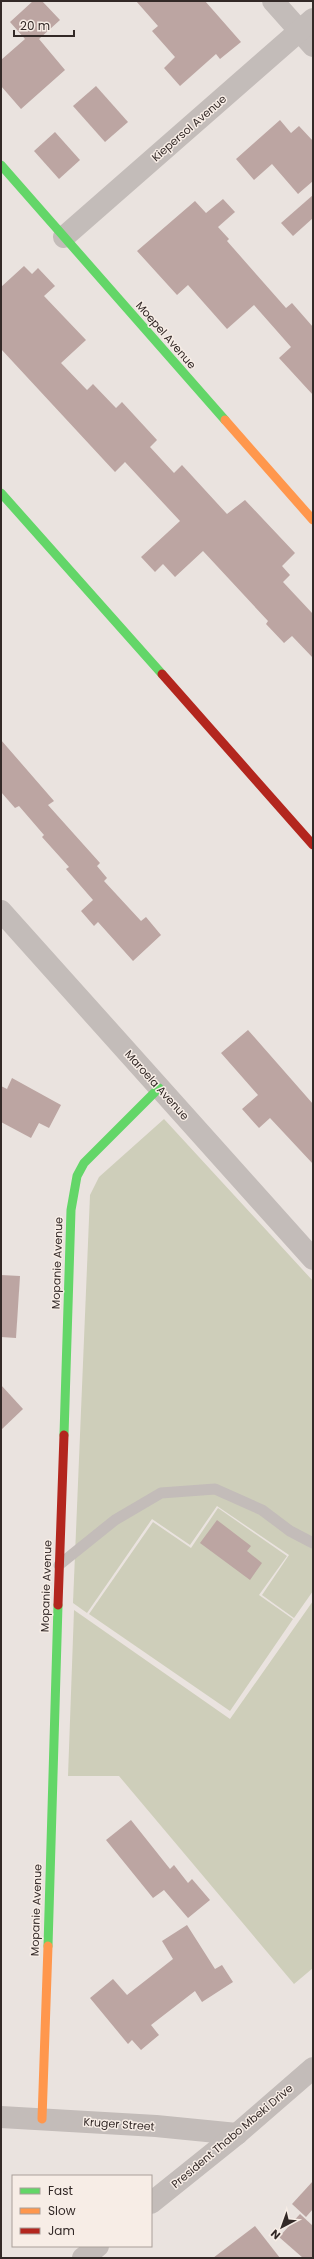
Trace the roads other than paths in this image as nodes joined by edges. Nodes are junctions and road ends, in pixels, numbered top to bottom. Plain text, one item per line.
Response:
1 (273, 1) edge
2 (308, 32) edge
3 (1, 165) edge
4 (64, 237) junction
5 (1, 492) edge
6 (313, 520) edge
7 (313, 844) edge
8 (1, 911) edge
9 (159, 1088) junction
10 (313, 1259) edge
11 (313, 1542) edge
12 (58, 1566) junction
13 (313, 2068) edge
14 (1, 2117) edge
15 (42, 2119) junction
16 (237, 2134) junction
17 (152, 2202) edge
18 (97, 2247) edge
19 (83, 2258) edge

1 - 2 street
2 - 4 street, Kiepersol Avenue
3 - 4 main road, Moepel Avenue
4 - 6 main road, Moepel Avenue
5 - 7 main road
8 - 9 street, Maroela Avenue
9 - 10 street, Maroela Avenue
9 - 12 main road, Mopanie Avenue
11 - 12 lane
12 - 15 main road, Mopanie Avenue
13 - 16 street, President Thabo Mbeki Drive
14 - 15 street, Kruger Street
15 - 16 street, Kruger Street
16 - 17 street, President Thabo Mbeki Drive
18 - 19 street

